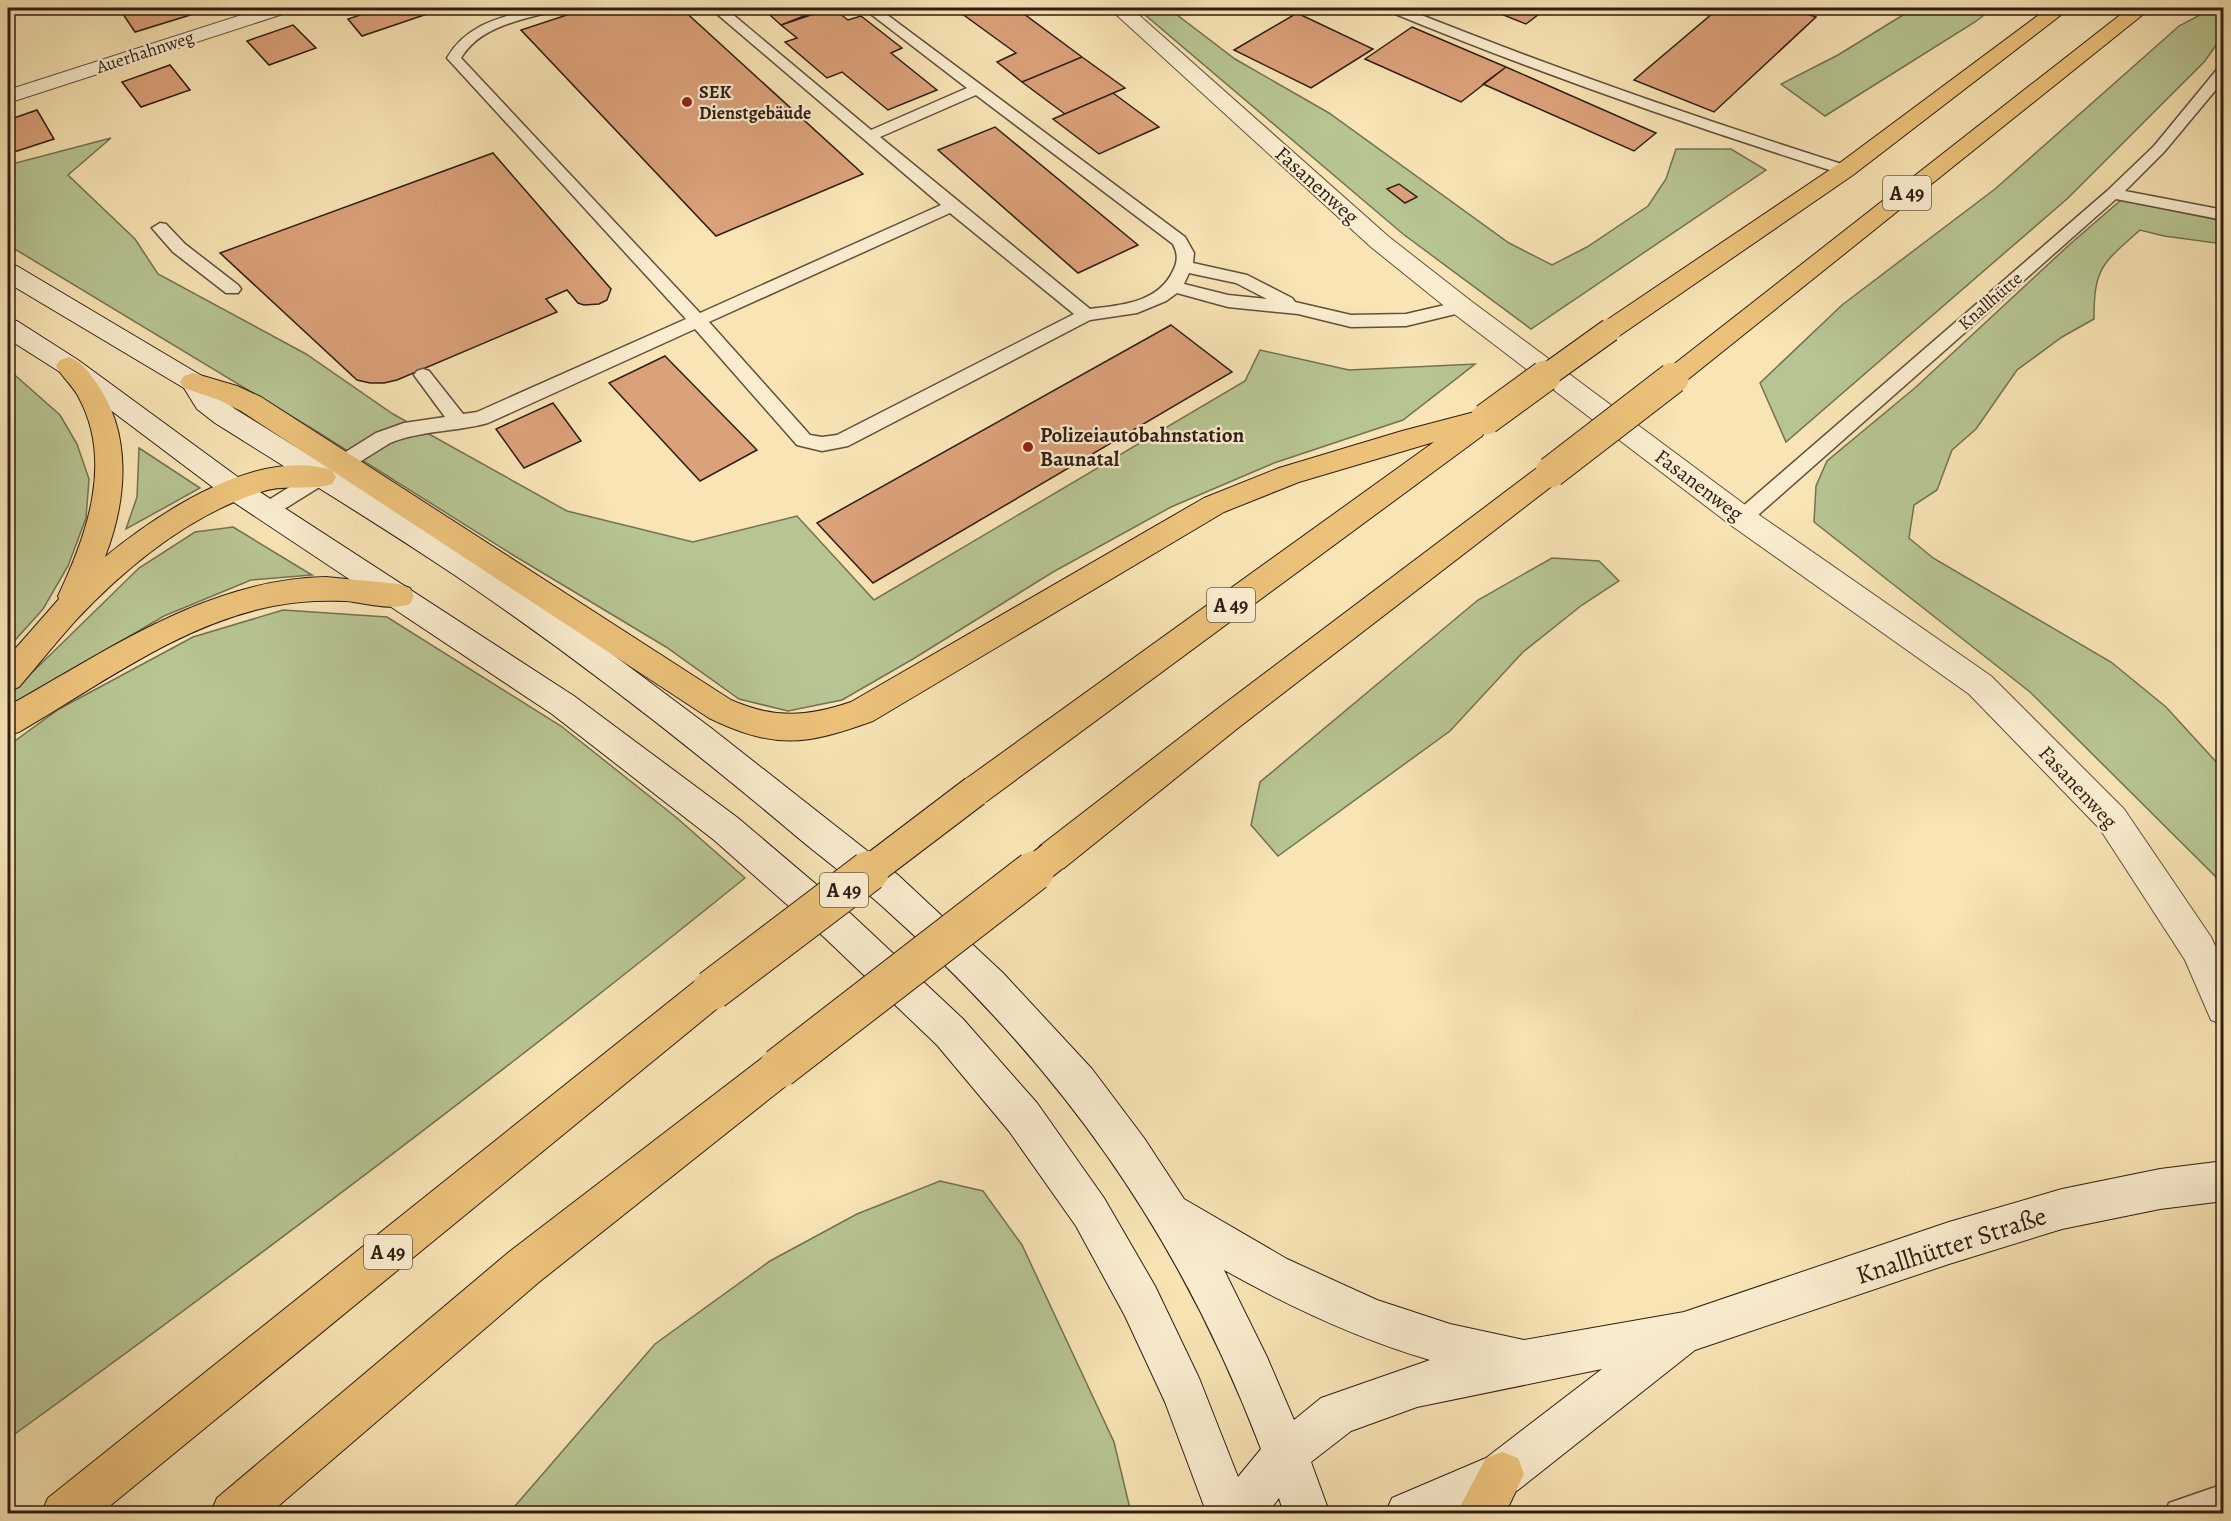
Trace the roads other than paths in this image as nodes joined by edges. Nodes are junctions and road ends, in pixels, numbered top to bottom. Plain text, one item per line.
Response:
1 (279, 8) edge
2 (549, 8) edge
3 (717, 8) edge
4 (870, 8) edge
5 (1119, 8) edge
6 (1393, 8) edge
7 (2060, 8) edge
8 (2141, 8) edge
9 (2223, 70) edge
10 (976, 90) junction
11 (8, 97) edge
12 (870, 136) junction
13 (1845, 170) junction
14 (2113, 194) junction
15 (952, 206) junction
16 (2223, 215) edge
17 (160, 228) dead end
18 (1184, 266) junction
19 (8, 272) edge
20 (1174, 287) junction
21 (232, 289) dead end
22 (1462, 307) junction
23 (1298, 308) junction
24 (1086, 315) junction
25 (698, 321) junction
26 (8, 327) edge
27 (69, 366) junction
28 (423, 375) dead end
29 (193, 382) joint
30 (1486, 419) junction
31 (460, 423) junction
32 (333, 470) junction
33 (236, 490) junction
34 (266, 511) junction
35 (1742, 518) junction
36 (399, 596) junction
37 (66, 611) junction
38 (8, 678) edge
39 (8, 722) edge
40 (2223, 1007) edge
41 (2223, 1181) edge
42 (1171, 1213) junction
43 (1684, 1333) junction
44 (1527, 1361) junction
45 (1287, 1454) junction
46 (1502, 1474) junction
47 (2223, 1499) edge
48 (64, 1514) edge
49 (234, 1514) edge
50 (1230, 1514) edge
51 (1237, 1514) edge
52 (1307, 1514) edge
53 (1408, 1514) edge
54 (1479, 1514) edge
55 (2180, 1514) edge

1 - 11 main road, Auerhahnweg
2 - 25 lane
3 - 12 lane
4 - 10 lane
5 - 22 main road, Fasanenweg
6 - 13 lane
7 - 13 highway, A 49
8 - 49 highway, A 49, bridge
9 - 14 lane, Knallhütte
10 - 12 lane
10 - 18 lane
12 - 15 lane
13 - 30 highway, A 49, bridge
14 - 16 lane
14 - 35 lane, Knallhütte
15 - 24 lane
15 - 25 lane
17 - 21 lane
18 - 20 lane
18 - 23 lane
19 - 29 main road
20 - 23 lane
20 - 24 lane
22 - 23 lane
22 - 35 main road, Fasanenweg
24 - 25 lane
25 - 31 lane
26 - 27 main road
27 - 33 main road
27 - 37 highway
28 - 31 lane
29 - 32 highway
30 - 32 highway
30 - 48 highway, A 49, bridge
31 - 32 lane
32 - 33 highway
32 - 34 lane
32 - 42 main road
33 - 34 main road
33 - 37 highway
34 - 36 main road
35 - 40 main road, Fasanenweg
36 - 39 highway
36 - 50 main road
37 - 38 highway
41 - 43 main road, Knallhütter Straße
42 - 44 main road, Knallhütter Straße
42 - 45 main road
43 - 44 main road, Knallhütter Straße
43 - 46 main road, Knallhütter Straße
44 - 45 main road, Knallhütter Straße
45 - 51 main road, Knallhütter Straße
45 - 52 main road
46 - 53 main road, Knallhütter Straße
46 - 54 highway
47 - 55 lane

